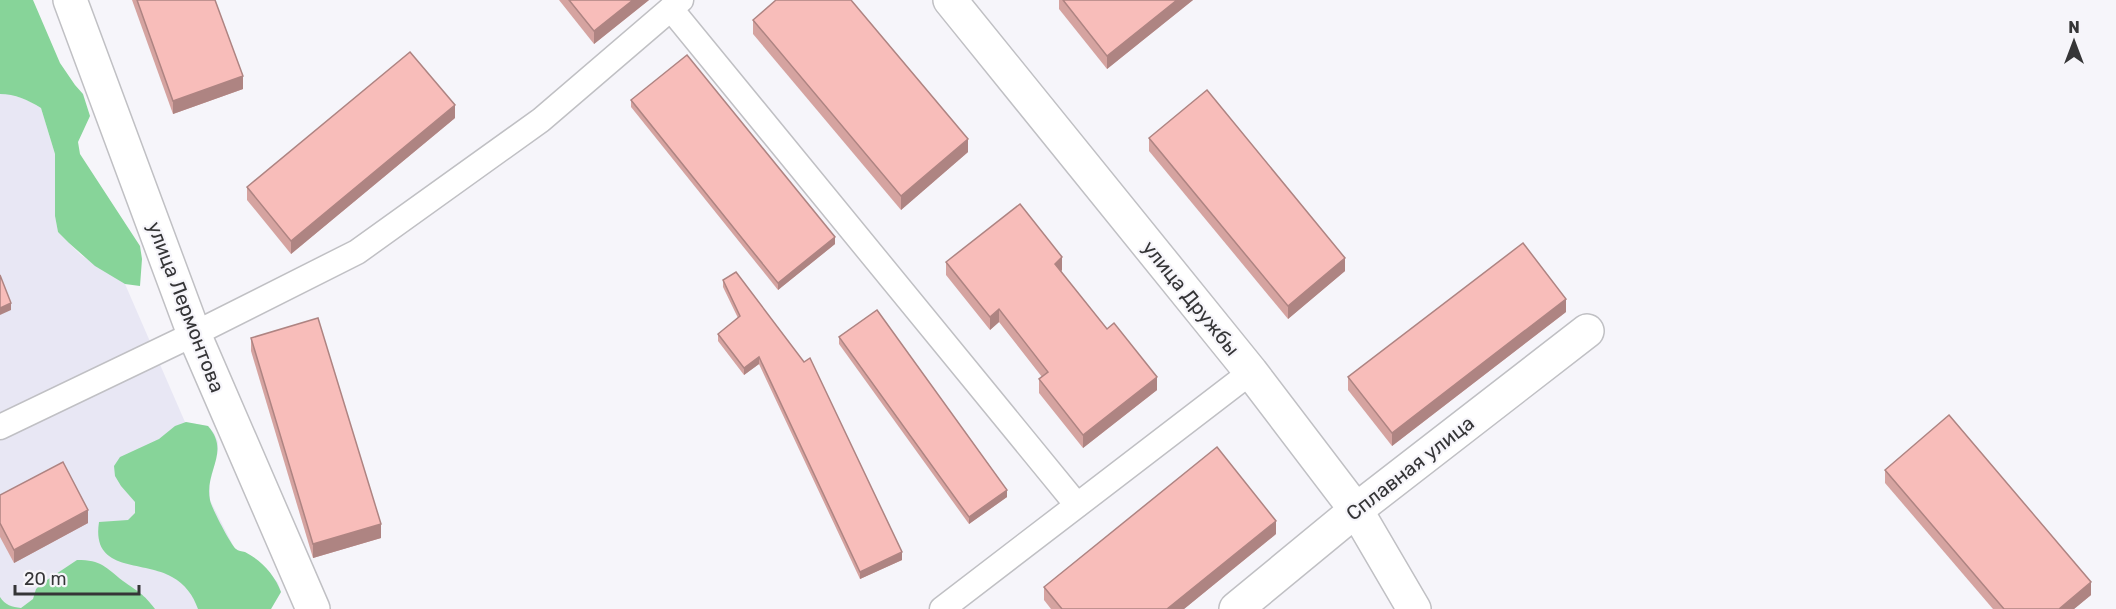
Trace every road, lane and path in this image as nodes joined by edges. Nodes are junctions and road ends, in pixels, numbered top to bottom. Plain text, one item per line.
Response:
1 (70, 0) edge
2 (950, 0) edge
3 (676, 5) edge
4 (1587, 331) dead end
5 (194, 334) junction
6 (1251, 372) junction
7 (0, 427) edge
8 (1077, 505) junction
9 (1356, 510) junction
10 (314, 609) edge
11 (942, 609) edge
12 (1236, 609) edge
13 (1414, 609) edge

1 - 5 street, улица Лермонтова
2 - 6 street, улица Дружбы
3 - 5 lane
3 - 8 lane
4 - 9 street, Сплавная улица
5 - 7 lane
5 - 10 street, улица Лермонтова
6 - 8 lane
6 - 9 street, улица Дружбы
8 - 11 lane
9 - 12 street, Сплавная улица
9 - 13 street, улица Дружбы

